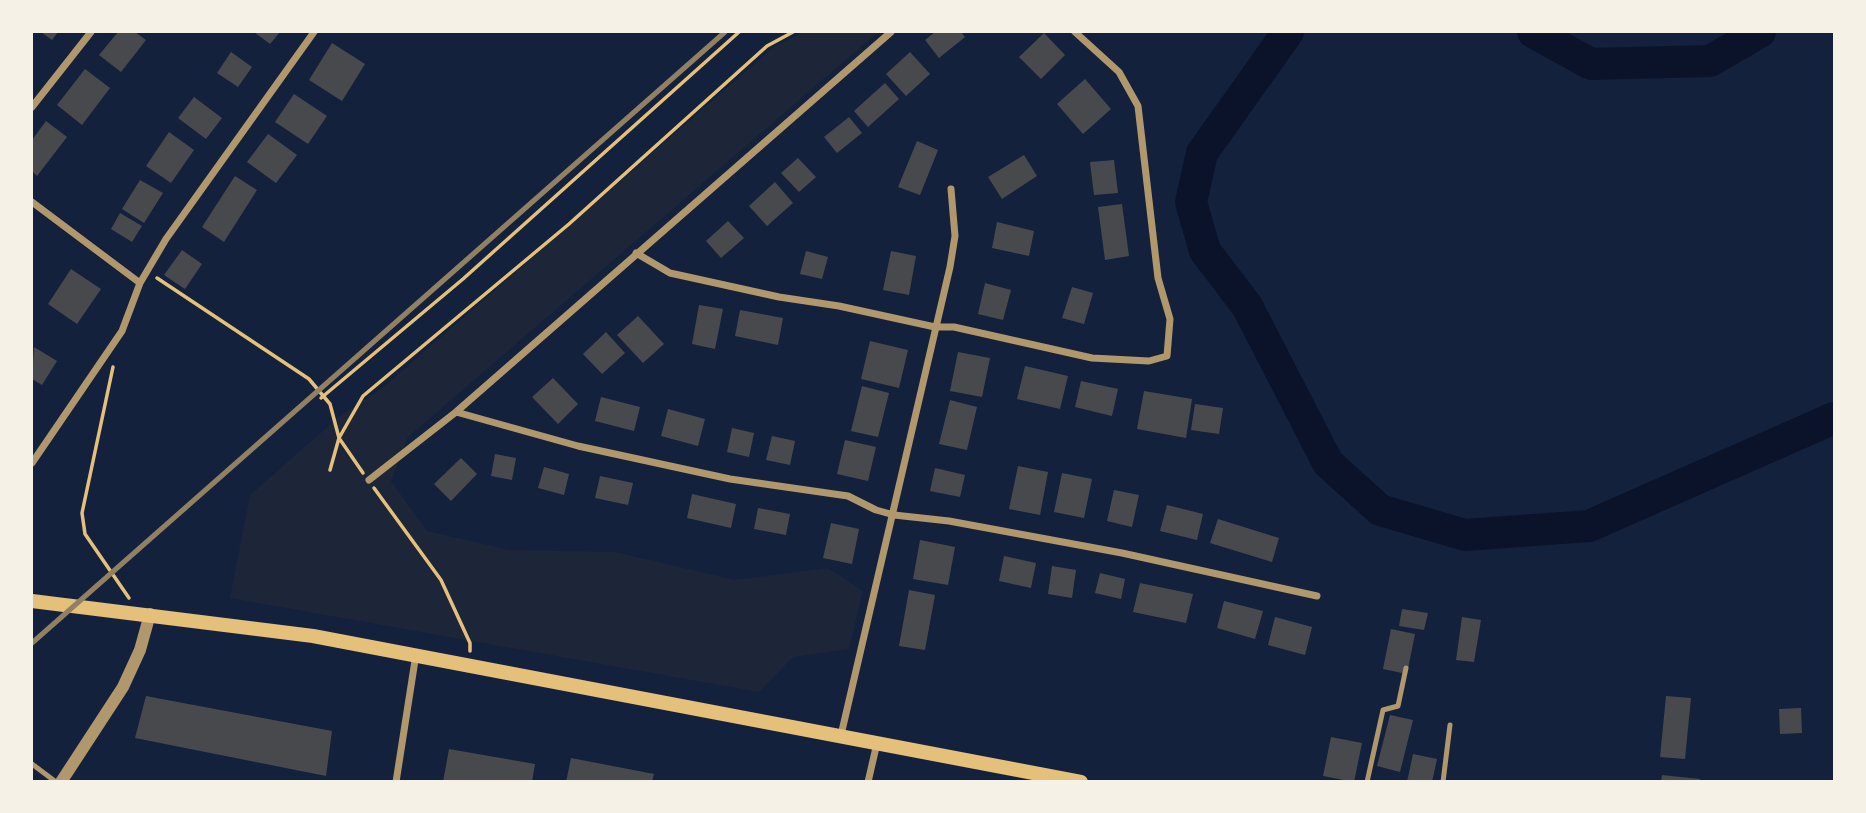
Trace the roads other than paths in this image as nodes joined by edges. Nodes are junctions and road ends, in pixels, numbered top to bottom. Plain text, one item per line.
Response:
1 (91, 32) edge
2 (314, 32) edge
3 (891, 32) edge
4 (1075, 32) edge
5 (32, 107) edge
6 (951, 189) dead end
7 (32, 202) edge
8 (636, 253) junction
9 (140, 283) junction
10 (935, 327) junction
11 (456, 412) junction
12 (32, 463) edge
13 (369, 480) road end
14 (894, 515) junction
15 (1317, 596) dead end
16 (32, 601) edge
17 (150, 614) junction
18 (416, 654) junction
19 (1406, 668) dead end
20 (1450, 725) dead end
21 (841, 735) junction
22 (877, 743) junction
23 (32, 764) edge
24 (59, 782) edge
25 (396, 782) edge
26 (867, 782) edge
27 (1081, 782) edge
28 (1367, 782) edge
29 (1443, 782) edge

1 - 5 street
2 - 9 street
3 - 8 street
4 - 10 street
6 - 10 street
7 - 9 street
8 - 10 street
8 - 11 street
9 - 12 street
10 - 14 street
11 - 13 street
11 - 14 street
14 - 15 street
14 - 21 street
16 - 17 main road
17 - 18 main road
17 - 24 street
18 - 21 main road
18 - 25 street
19 - 28 lane
20 - 29 lane
21 - 22 main road
22 - 26 street
22 - 27 main road
23 - 24 lane

